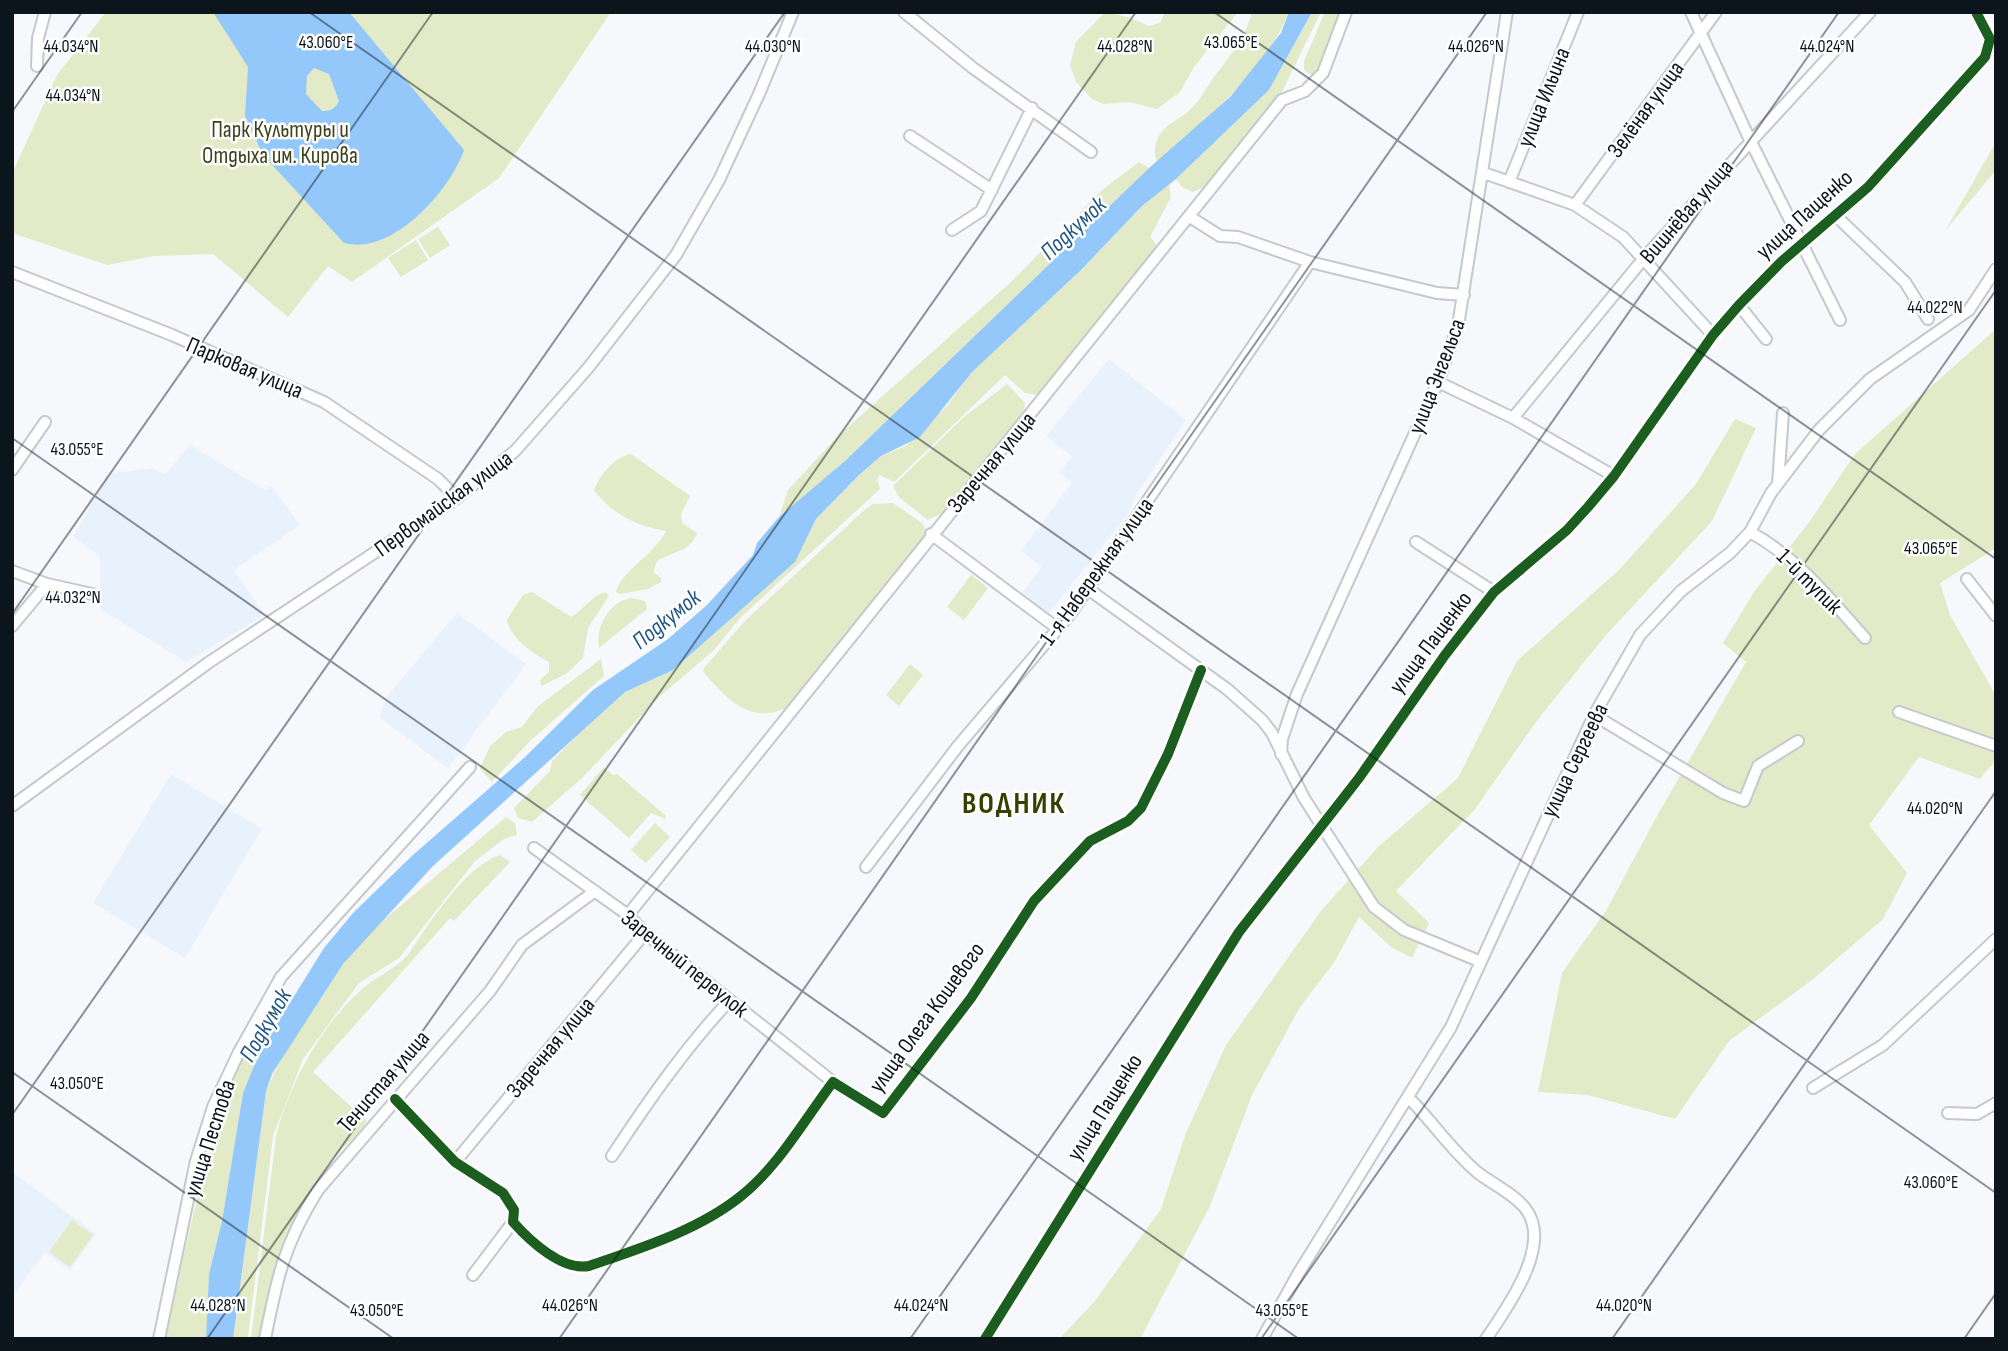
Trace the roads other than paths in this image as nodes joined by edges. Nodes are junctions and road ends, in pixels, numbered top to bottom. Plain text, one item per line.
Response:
1 (45, 12) edge
2 (793, 12) edge
3 (904, 12) edge
4 (1346, 12) edge
5 (1507, 12) edge
6 (1578, 12) edge
7 (1691, 12) edge
8 (1716, 12) edge
9 (1870, 12) edge
10 (1976, 12) edge
11 (1986, 18) edge
12 (1701, 33) junction
13 (37, 66) dead end
14 (1032, 108) junction
15 (910, 136) dead end
16 (1750, 140) junction
17 (1091, 152) dead end
18 (1484, 173) junction
19 (1509, 181) junction
20 (992, 190) junction
21 (1574, 205) junction
22 (1836, 216) junction
23 (1190, 217) junction
24 (952, 230) dead end
25 (1803, 242) junction
26 (1644, 258) junction
27 (1310, 262) junction
28 (1996, 269) edge
29 (12, 272) edge
30 (1464, 295) junction
31 (1739, 304) junction
32 (1928, 319) dead end
33 (1840, 320) dead end
34 (1713, 335) junction
35 (1766, 339) dead end
36 (1438, 382) junction
37 (1783, 413) dead end
38 (1513, 418) junction
39 (45, 422) dead end
40 (12, 470) edge
41 (1614, 475) junction
42 (1778, 484) junction
43 (457, 498) junction
44 (1750, 532) junction
45 (931, 534) junction
46 (1416, 542) dead end
47 (12, 571) edge
48 (1967, 579) dead end
49 (47, 584) junction
50 (1088, 589) junction
51 (1494, 592) junction
52 (92, 594) dead end
53 (1996, 616) edge
54 (12, 626) edge
55 (1058, 628) junction
56 (1865, 638) dead end
57 (1201, 670) junction
58 (1899, 712) dead end
59 (1594, 715) junction
60 (1288, 718) junction
61 (1269, 728) junction
62 (1798, 741) dead end
63 (1996, 746) edge
64 (1281, 754) junction
65 (470, 767) dead end
66 (12, 806) edge
67 (1321, 824) junction
68 (534, 848) dead end
69 (866, 867) dead end
70 (594, 891) junction
71 (628, 915) junction
72 (645, 933) junction
73 (1996, 939) edge
74 (1479, 961) junction
75 (730, 1000) junction
76 (833, 1082) junction
77 (1813, 1088) dead end
78 (1408, 1097) junction
79 (395, 1099) junction
80 (1996, 1103) edge
81 (1948, 1114) dead end
82 (612, 1156) dead end
83 (455, 1162) junction
84 (513, 1222) junction
85 (472, 1275) dead end
86 (159, 1339) edge
87 (265, 1339) edge
88 (985, 1339) edge
89 (1262, 1339) edge
90 (1486, 1339) edge

1 - 13 street
2 - 43 street, Первомайская улица
3 - 14 street
4 - 23 street, Заречная улица
5 - 18 street, улица Энгельса
6 - 19 street, улица Ильина
7 - 12 street
8 - 12 street, Зелёная улица
9 - 16 street, Вишнёвая улица
10 - 11 street
11 - 22 street, улица Пащенко
12 - 16 street
12 - 21 street, Зелёная улица
14 - 17 street
14 - 20 street
15 - 20 street
16 - 25 street
16 - 26 street, Вишнёвая улица
18 - 19 street
18 - 30 street, улица Энгельса
19 - 21 street
20 - 24 street
21 - 26 street
22 - 25 street, улица Пащенко
22 - 32 street
23 - 27 street
23 - 45 street, Заречная улица
25 - 31 street, улица Пащенко
25 - 33 street
26 - 34 street
26 - 38 street, Вишнёвая улица
27 - 30 street
27 - 50 street, 1-я Набережная улица
28 - 42 street, улица Сергеева
29 - 43 street, Парковая улица
30 - 36 street, улица Энгельса
31 - 34 street, улица Пащенко
31 - 35 street
34 - 41 street, улица Пащенко
36 - 38 street
36 - 60 street, улица Энгельса
37 - 42 street
38 - 41 street
39 - 40 street
41 - 51 street, улица Пащенко
42 - 44 street, улица Сергеева
43 - 66 street, Первомайская улица
44 - 56 street, 1-й тупик
44 - 59 street, улица Сергеева
45 - 55 street
45 - 71 street, Заречная улица
46 - 51 street
47 - 49 street
48 - 53 street
49 - 52 street
49 - 54 street
50 - 55 street, 1-я Набережная улица
50 - 57 street
51 - 67 street, улица Пащенко
55 - 69 street, 1-я Набережная улица
57 - 61 street
57 - 76 street, улица Олега Кошевого
58 - 63 street
59 - 62 street
59 - 74 street, улица Сергеева
60 - 61 street
60 - 64 street, улица Энгельса
61 - 64 street
64 - 67 street
65 - 86 street, улица Пестова
67 - 74 street
67 - 88 street, улица Пащенко
68 - 70 street, Заречный переулок
70 - 71 street, Заречный переулок
70 - 79 street, Тенистая улица
71 - 72 street, Заречный переулок
72 - 75 street, Заречный переулок
72 - 83 street, Заречная улица
73 - 77 street
74 - 78 street, улица Сергеева
75 - 76 street, Заречный переулок
75 - 82 street
76 - 84 street, улица Олега Кошевого
78 - 89 street, улица Сергеева
78 - 90 street
79 - 83 street, улица Олега Кошевого
79 - 87 street, Тенистая улица
80 - 81 street
83 - 84 street, улица Олега Кошевого
84 - 85 street

